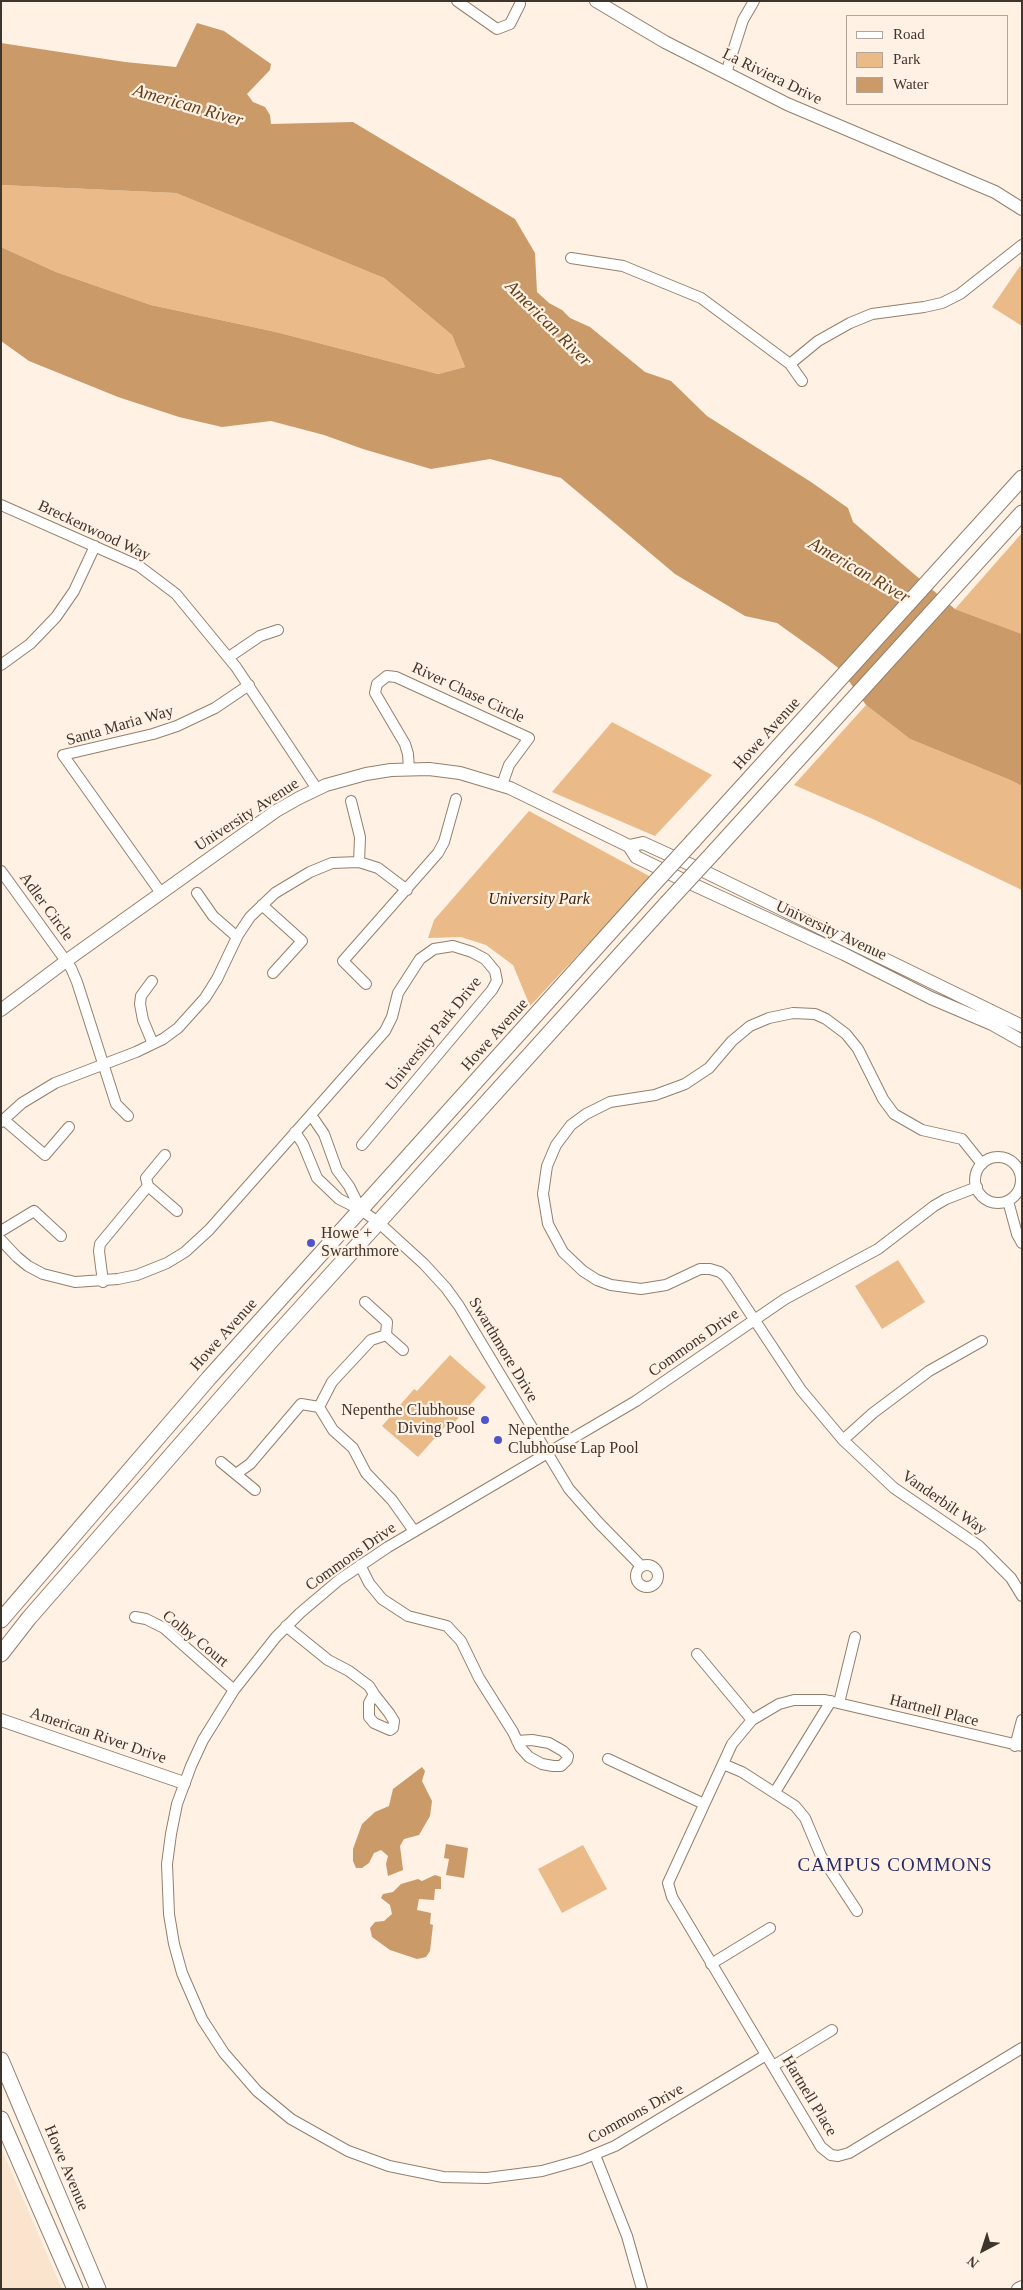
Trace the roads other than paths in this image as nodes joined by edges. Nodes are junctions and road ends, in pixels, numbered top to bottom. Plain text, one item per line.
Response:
1 (457, 1) edge
2 (596, 1) edge
3 (754, 1) edge
4 (520, 4) dead end
5 (726, 73) junction
6 (1022, 209) edge
7 (1022, 245) edge
8 (571, 258) dead end
9 (790, 364) junction
10 (802, 381) dead end
11 (1022, 478) edge
12 (1, 505) edge
13 (1022, 513) edge
14 (95, 546) junction
15 (278, 630) dead end
16 (229, 657) junction
17 (1, 665) edge
18 (249, 685) junction
19 (409, 769) junction
20 (502, 785) junction
21 (317, 789) junction
22 (456, 799) dead end
23 (352, 800) dead end
24 (629, 846) junction
25 (359, 862) junction
26 (1, 871) edge
27 (406, 890) junction
28 (161, 893) junction
29 (197, 893) dead end
30 (262, 904) junction
31 (237, 937) junction
32 (66, 961) junction
33 (274, 973) dead end
34 (152, 981) dead end
35 (366, 984) dead end
36 (1, 1010) edge
37 (1022, 1026) edge
38 (1022, 1041) edge
39 (152, 1044) junction
40 (103, 1065) junction
41 (312, 1115) junction
42 (128, 1116) dead end
43 (2, 1121) edge
44 (69, 1127) dead end
45 (295, 1132) junction
46 (362, 1145) dead end
47 (165, 1155) dead end
48 (982, 1164) junction
49 (148, 1186) junction
50 (977, 1187) junction
51 (1008, 1201) junction
52 (361, 1210) junction
53 (178, 1211) dead end
54 (378, 1222) junction
55 (1, 1231) edge
56 (60, 1236) dead end
57 (1022, 1243) edge
58 (3, 1246) edge
59 (103, 1282) junction
60 (365, 1302) dead end
61 (754, 1319) junction
62 (386, 1335) junction
63 (982, 1341) dead end
64 (403, 1350) dead end
65 (318, 1407) junction
66 (843, 1440) junction
67 (548, 1453) junction
68 (221, 1462) dead end
69 (236, 1474) junction
70 (255, 1490) dead end
71 (414, 1531) junction
72 (360, 1565) junction
73 (641, 1566) dead end
74 (1018, 1579) edge
75 (1022, 1596) edge
76 (135, 1617) dead end
77 (1, 1620) edge
78 (286, 1626) junction
79 (855, 1637) dead end
80 (1, 1654) edge
81 (696, 1654) dead end
82 (234, 1690) junction
83 (374, 1694) dead end
84 (835, 1702) junction
85 (1, 1720) edge
86 (752, 1720) junction
87 (1022, 1720) edge
88 (517, 1741) dead end
89 (1019, 1746) edge
90 (608, 1759) dead end
91 (723, 1764) junction
92 (184, 1782) junction
93 (775, 1792) junction
94 (704, 1804) junction
95 (857, 1911) dead end
96 (770, 1928) dead end
97 (711, 1964) junction
98 (832, 2030) dead end
99 (1022, 2048) edge
100 (766, 2055) junction
101 (1, 2060) edge
102 (773, 2066) junction
103 (1, 2119) edge
104 (595, 2155) junction
105 (1022, 2287) edge
106 (75, 2289) edge
107 (98, 2289) edge
108 (642, 2289) edge
109 (1018, 2289) edge

1 - 4 street
2 - 5 street, La Riviera Drive
3 - 5 street
5 - 6 street, La Riviera Drive
7 - 9 street
8 - 9 street
9 - 10 street
11 - 52 main road, Howe Avenue, bridge
12 - 14 street, Breckenwood Way
13 - 54 main road, bridge
14 - 16 street, Breckenwood Way
14 - 17 street
15 - 16 street
16 - 18 street, Breckenwood Way
18 - 21 street, Breckenwood Way
18 - 28 street, Santa Maria Way
19 - 20 street, University Avenue
19 - 20 street, River Chase Circle
19 - 21 street, University Avenue
20 - 24 street, University Avenue
21 - 28 street, University Avenue
22 - 27 street
23 - 25 street
24 - 37 street, University Avenue
24 - 38 street, University Avenue
25 - 27 street
25 - 30 street
26 - 32 street, Adler Circle
27 - 35 street
28 - 32 street, University Avenue
29 - 31 street
30 - 31 street
30 - 33 street
31 - 39 street
32 - 36 street, University Avenue
32 - 40 street
34 - 39 street
39 - 40 street
40 - 42 street
40 - 43 street
41 - 45 street, University Park Drive
41 - 46 street, University Park Drive
41 - 52 street
43 - 44 street
45 - 52 street
45 - 59 street, University Park Drive
47 - 49 street
48 - 50 street
48 - 51 street
48 - 61 street, Vanderbilt Way
49 - 53 street
49 - 59 street
50 - 51 street
50 - 61 street, Commons Drive
51 - 57 street
52 - 54 street, Swarthmore Drive
52 - 77 main road, Howe Avenue
54 - 67 street, Swarthmore Drive
54 - 80 main road
55 - 56 street
58 - 59 street, University Park Drive
60 - 62 street
61 - 66 street, Vanderbilt Way
61 - 67 street, Commons Drive
62 - 64 street
62 - 65 street
63 - 66 street
65 - 69 street
65 - 71 street
66 - 74 street, Vanderbilt Way
67 - 71 street, Commons Drive
67 - 73 street, Swarthmore Drive
68 - 69 street
69 - 70 street
71 - 72 street, Commons Drive
72 - 78 street, Commons Drive
72 - 88 street
74 - 75 street, Vanderbilt Way
76 - 82 street, Colby Court
78 - 82 street, Commons Drive
78 - 83 street
79 - 84 street
81 - 86 street
82 - 92 street, Commons Drive
84 - 86 street, Hartnell Place
84 - 89 street, Hartnell Place
84 - 93 street
85 - 92 street, American River Drive
86 - 91 street, Hartnell Place
87 - 89 street
90 - 94 street
91 - 93 street
91 - 94 street, Hartnell Place
92 - 104 street, Commons Drive
93 - 95 street
94 - 97 street, Hartnell Place
96 - 97 street
97 - 100 street, Hartnell Place
98 - 102 street
99 - 102 street, Hartnell Place
100 - 102 street, Hartnell Place
100 - 104 street, Commons Drive
101 - 107 main road, Howe Avenue
103 - 106 main road
104 - 108 street
105 - 109 street

